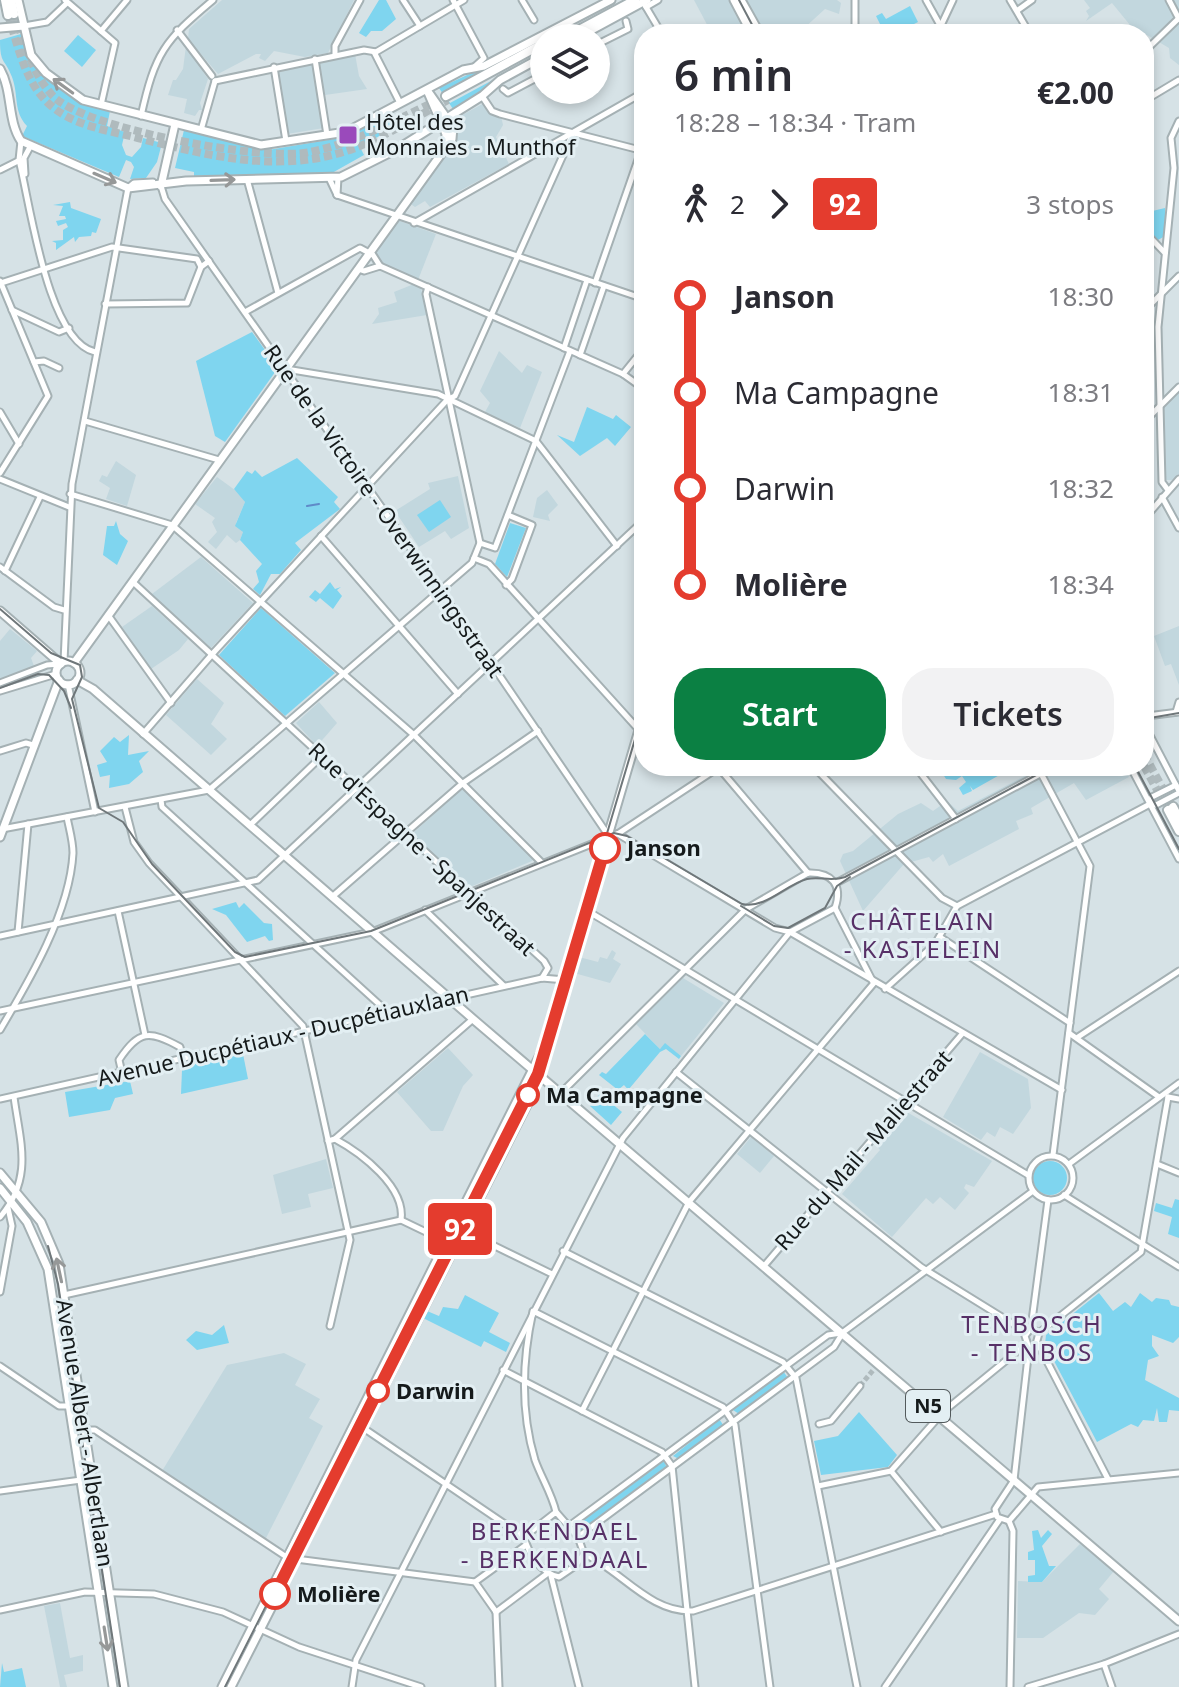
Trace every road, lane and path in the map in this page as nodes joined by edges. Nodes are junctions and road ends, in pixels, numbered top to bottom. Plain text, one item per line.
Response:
1 (8, 0) edge
2 (18, 0) edge
3 (127, 0) edge
4 (213, 0) edge
5 (360, 0) edge
6 (403, 0) edge
7 (464, 0) edge
8 (522, 0) edge
9 (611, 0) edge
10 (623, 0) edge
11 (658, 0) edge
12 (734, 0) edge
13 (741, 0) edge
14 (855, 0) edge
15 (926, 0) edge
16 (953, 0) edge
17 (1010, 0) edge
18 (1032, 0) edge
19 (1169, 0) edge
20 (67, 1) edge
21 (454, 2) edge
22 (644, 4) edge
23 (1018, 10) junction
24 (588, 12) junction
25 (11, 14) tunnel mouth
26 (1179, 18) edge
27 (534, 20) dead end
28 (626, 21) dead end
29 (571, 24) edge
30 (579, 24) edge
31 (587, 24) edge
32 (596, 24) edge
33 (603, 24) edge
34 (656, 24) edge
35 (747, 24) edge
36 (754, 24) edge
37 (855, 24) edge
38 (940, 24) edge
39 (942, 24) edge
40 (1025, 24) edge
41 (24, 26) junction
42 (420, 26) junction
43 (0, 28) edge
44 (177, 30) junction
45 (101, 31) junction
46 (610, 38) edge
47 (1154, 42) edge
48 (530, 48) edge
49 (530, 51) edge
50 (374, 52) junction
51 (335, 55) junction
52 (315, 59) junction
53 (530, 64) edge
54 (274, 67) junction
55 (473, 68) junction
56 (1, 74) edge
57 (213, 78) junction
58 (1179, 80) edge
59 (530, 81) edge
60 (503, 89) dead end
61 (427, 90) junction
62 (1154, 95) edge
63 (482, 96) junction
64 (447, 98) tunnel mouth
65 (634, 98) edge
66 (401, 103) junction
67 (101, 106) junction
68 (141, 116) junction
69 (443, 119) junction
70 (1179, 121) edge
71 (175, 124) junction
72 (201, 130) junction
73 (573, 133) junction
74 (327, 135) junction
75 (21, 141) junction
76 (287, 142) junction
77 (30, 147) junction
78 (634, 148) edge
79 (23, 163) junction
80 (0, 170) edge
81 (634, 175) edge
82 (334, 178) junction
83 (247, 179) junction
84 (161, 183) junction
85 (128, 188) junction
86 (395, 216) junction
87 (414, 223) junction
88 (1154, 242) edge
89 (117, 247) junction
90 (369, 252) junction
91 (1166, 253) junction
92 (517, 257) junction
93 (209, 261) junction
94 (380, 266) junction
95 (201, 267) junction
96 (43, 268) junction
97 (358, 268) junction
98 (1179, 276) edge
99 (587, 280) junction
100 (0, 283) edge
101 (595, 283) junction
102 (604, 286) junction
103 (428, 287) junction
104 (1162, 291) junction
105 (278, 293) junction
106 (634, 296) edge
107 (1154, 300) edge
108 (104, 304) junction
109 (12, 310) junction
110 (245, 312) junction
111 (491, 315) junction
112 (69, 328) junction
113 (567, 350) junction
114 (95, 352) junction
115 (580, 355) junction
116 (634, 360) edge
117 (34, 362) junction
118 (59, 368) dead end
119 (285, 369) junction
120 (623, 374) junction
121 (634, 382) edge
122 (1179, 387) edge
123 (448, 399) junction
124 (1160, 406) junction
125 (0, 412) edge
126 (1154, 412) edge
127 (85, 421) junction
128 (536, 441) junction
129 (19, 444) junction
130 (219, 460) junction
131 (0, 476) edge
132 (1179, 479) edge
133 (367, 486) junction
134 (1168, 490) junction
135 (70, 494) junction
136 (40, 497) junction
137 (1162, 497) junction
138 (1154, 506) edge
139 (69, 507) junction
140 (508, 515) junction
141 (172, 525) junction
142 (1179, 528) edge
143 (634, 530) edge
144 (321, 536) junction
145 (480, 543) junction
146 (617, 546) junction
147 (474, 558) junction
148 (3, 569) edge
149 (132, 581) junction
150 (506, 585) junction
151 (441, 591) junction
152 (260, 601) junction
153 (64, 610) junction
154 (0, 611) edge
155 (108, 615) junction
156 (538, 620) junction
157 (399, 626) junction
158 (211, 655) junction
159 (74, 663) junction
160 (491, 663) junction
161 (61, 664) junction
162 (343, 673) junction
163 (58, 677) junction
164 (77, 680) junction
165 (0, 683) edge
166 (68, 684) junction
167 (0, 691) edge
168 (458, 694) junction
169 (1179, 702) edge
170 (171, 703) junction
171 (1178, 712) edge
172 (1154, 714) edge
173 (286, 723) junction
174 (634, 725) edge
175 (538, 731) junction
176 (143, 734) junction
177 (414, 735) junction
178 (33, 745) junction
179 (1154, 746) edge
180 (634, 747) edge
181 (0, 751) edge
182 (322, 756) junction
183 (706, 776) edge
184 (727, 776) edge
185 (823, 776) edge
186 (923, 776) edge
187 (1035, 776) edge
188 (1043, 776) edge
189 (1135, 776) edge
190 (463, 783) junction
191 (356, 789) junction
192 (209, 790) junction
193 (1175, 791) edge
194 (1159, 794) junction
195 (161, 800) junction
196 (1164, 801) junction
197 (1150, 804) junction
198 (125, 806) junction
199 (1173, 807) edge
200 (95, 812) junction
201 (67, 817) junction
202 (956, 819) junction
203 (1179, 819) edge
204 (28, 824) junction
205 (249, 825) junction
206 (2, 829) edge
207 (1179, 831) edge
208 (405, 833) junction
209 (617, 834) junction
210 (608, 836) junction
211 (0, 837) edge
212 (1078, 842) junction
213 (897, 851) junction
214 (284, 856) junction
215 (1179, 859) edge
216 (541, 862) junction
217 (808, 873) junction
218 (246, 883) junction
219 (836, 883) junction
220 (468, 892) junction
221 (182, 897) junction
222 (332, 897) junction
223 (957, 906) junction
224 (835, 908) junction
225 (746, 909) junction
226 (425, 910) junction
227 (118, 911) junction
228 (586, 911) junction
229 (53, 925) junction
230 (18, 932) junction
231 (372, 932) junction
232 (790, 932) junction
233 (0, 936) edge
234 (940, 937) junction
235 (314, 945) junction
236 (242, 959) junction
237 (684, 970) junction
238 (1179, 971) edge
239 (542, 978) junction
240 (565, 980) junction
241 (133, 983) junction
242 (874, 983) junction
243 (504, 986) junction
244 (885, 989) junction
245 (451, 999) junction
246 (734, 1000) junction
247 (13, 1008) junction
248 (0, 1011) edge
249 (383, 1014) junction
250 (473, 1019) junction
251 (1070, 1023) junction
252 (0, 1030) edge
253 (304, 1032) junction
254 (1069, 1033) junction
255 (962, 1034) junction
256 (145, 1035) junction
257 (1078, 1037) junction
258 (818, 1049) junction
259 (183, 1059) junction
260 (676, 1072) junction
261 (122, 1073) junction
262 (538, 1073) junction
263 (1179, 1083) edge
264 (1062, 1090) junction
265 (561, 1093) junction
266 (14, 1096) junction
267 (1164, 1096) junction
268 (0, 1099) edge
269 (1179, 1099) edge
270 (905, 1102) junction
271 (749, 1130) junction
272 (332, 1140) junction
273 (620, 1143) junction
274 (1053, 1155) junction
275 (1069, 1164) junction
276 (1157, 1164) junction
277 (0, 1173) edge
278 (1179, 1173) edge
279 (1028, 1175) junction
280 (0, 1188) edge
281 (17, 1189) junction
282 (1033, 1191) junction
283 (827, 1192) junction
284 (1064, 1195) junction
285 (1048, 1200) junction
286 (689, 1202) junction
287 (10, 1204) junction
288 (0, 1217) edge
289 (401, 1220) junction
290 (459, 1228) junction
291 (348, 1231) junction
292 (451, 1244) junction
293 (1142, 1245) junction
294 (563, 1251) junction
295 (764, 1266) junction
296 (1179, 1267) edge
297 (925, 1270) junction
298 (552, 1274) junction
299 (643, 1291) junction
300 (0, 1292) edge
301 (64, 1295) junction
302 (533, 1311) junction
303 (330, 1326) dead end
304 (1029, 1330) junction
305 (842, 1333) junction
306 (1039, 1333) junction
307 (1038, 1344) junction
308 (1027, 1347) junction
309 (612, 1352) junction
310 (0, 1366) edge
311 (786, 1366) junction
312 (503, 1370) junction
313 (794, 1376) junction
314 (523, 1381) junction
315 (860, 1386) tunnel mouth
316 (70, 1406) junction
317 (725, 1410) junction
318 (582, 1411) junction
319 (939, 1416) junction
320 (733, 1422) junction
321 (356, 1423) junction
322 (819, 1424) dead end
323 (364, 1427) junction
324 (85, 1430) junction
325 (665, 1455) junction
326 (672, 1466) junction
327 (891, 1471) junction
328 (1179, 1473) edge
329 (1108, 1479) junction
330 (81, 1480) junction
331 (1014, 1480) junction
332 (445, 1484) junction
333 (818, 1486) junction
334 (0, 1491) edge
335 (1029, 1493) junction
336 (556, 1512) junction
337 (998, 1516) junction
338 (1009, 1521) junction
339 (569, 1526) junction
340 (941, 1532) junction
341 (524, 1537) junction
342 (578, 1537) junction
343 (526, 1545) junction
344 (584, 1554) junction
345 (291, 1559) junction
346 (833, 1566) junction
347 (400, 1573) junction
348 (549, 1574) junction
349 (559, 1577) junction
350 (475, 1582) junction
351 (758, 1591) junction
352 (98, 1592) junction
353 (110, 1592) junction
354 (558, 1593) junction
355 (0, 1610) edge
356 (688, 1611) junction
357 (496, 1612) junction
358 (1179, 1621) edge
359 (252, 1626) junction
360 (261, 1631) junction
361 (1179, 1634) edge
362 (1104, 1664) junction
363 (354, 1667) junction
364 (113, 1687) edge
365 (124, 1687) edge
366 (222, 1687) edge
367 (231, 1687) edge
368 (352, 1687) edge
369 (421, 1687) edge
370 (499, 1687) edge
371 (579, 1687) edge
372 (695, 1687) edge
373 (770, 1687) edge
374 (857, 1687) edge
375 (885, 1687) edge
376 (1010, 1687) edge
377 (1028, 1687) edge
378 (1112, 1687) edge

1 - 25 highway
2 - 41 main road
3 - 45 street
4 - 44 street
5 - 51 street
6 - 42 street
7 - 21 street
8 - 27 street
9 - 24 main road
10 - 31 highway
11 - 22 street
12 - 35 main road
13 - 36 main road
14 - 37 street
15 - 38 street
16 - 39 street
17 - 23 street
18 - 23 street
19 - 26 street
20 - 41 street
20 - 45 street
21 - 42 street
21 - 55 street
22 - 32 highway
22 - 33 main road
22 - 34 street
23 - 40 street
24 - 29 main road
24 - 30 main road
26 - 47 street
28 - 46 street
41 - 43 main road
67 -> 41 main road
42 - 50 street
44 - 57 street
44 - 68 street
45 - 67 street
48 - 55 main road
49 - 64 highway
50 - 51 street
50 - 66 street
51 - 52 street
52 - 54 street
52 - 74 street
53 - 63 main road
54 - 57 street
54 - 76 street
55 - 61 main road
56 - 75 main road
57 - 72 street
58 - 62 street
59 - 60 street
61 - 66 main road
61 - 69 main road
63 - 69 main road
63 - 73 street
65 - 73 street
66 - 74 main road
67 - 68 main road
68 - 71 main road
69 - 82 main road
69 - 86 main road
70 - 91 street
71 - 72 main road
71 - 84 main road
72 - 76 main road
73 - 78 street
73 - 87 street
73 - 92 street
74 - 76 main road
75 - 77 main road
75 - 79 street
77 - 79 street
77 -> 85 main road
79 - 80 street
79 - 96 street
81 - 101 street
82 - 83 main road
82 - 86 street
84 -> 83 main road
83 - 105 street
84 - 85 main road
84 - 93 street, Rue de la Victoire - Overwinningsstraat
85 - 89 street
86 - 87 street
86 - 90 main road
87 - 92 street
88 - 91 street
89 - 95 street
89 - 96 street
89 - 108 street
90 - 94 street
90 - 97 main road
90 - 105 street
91 - 104 street
92 - 99 street
92 - 111 street
93 - 95 street
93 - 110 street, Rue de la Victoire - Overwinningsstraat
94 - 97 street
94 - 103 street
95 - 108 street
96 - 100 street
96 - 112 street
97 - 119 main road
98 - 104 street
99 - 101 street
99 - 113 street
100 - 109 street
101 - 102 street
102 - 106 street
102 - 115 street
103 - 111 street
103 - 123 street
104 - 107 street
104 - 124 street
105 - 110 street
108 - 114 street
109 - 112 street
109 - 117 street
110 - 119 street, Rue de la Victoire - Overwinningsstraat
111 - 113 street
111 - 123 street
112 - 114 street
113 - 115 street
113 - 128 street
114 - 127 street
115 - 120 street
116 - 120 street
117 - 118 street
117 - 129 street
119 - 123 street
119 - 130 main road
119 - 133 street, Rue de la Victoire - Overwinningsstraat
120 - 121 street
122 - 124 street
123 - 128 street
123 - 133 street
123 - 145 street
124 - 126 street
124 - 134 street
125 - 129 street
127 - 130 street
127 - 135 street
128 - 140 street
128 - 146 street
129 - 131 street
130 - 141 main road
131 - 136 street
132 - 134 street
133 - 144 street
133 - 151 street, Rue de la Victoire - Overwinningsstraat
134 - 137 street
135 - 139 street
135 - 141 street
136 - 139 street
136 - 148 street
137 - 138 street
137 - 142 street
139 - 153 street
140 - 145 street
140 - 150 street
141 - 149 main road
141 - 152 street
143 - 146 street
144 - 152 street
144 - 157 street
145 - 147 street
146 - 156 street
147 - 150 street
147 - 151 street
148 - 153 street
149 - 155 main road
149 - 158 street, Rue d'Espagne - Spanjestraat
150 - 156 street
151 - 157 street
151 - 160 street, Rue de la Victoire - Overwinningsstraat
152 - 158 street
152 - 162 street
153 - 161 street
154 - 161 main road
155 - 159 main road
155 - 170 street
156 - 160 street
156 - 174 street
157 - 162 street
157 - 168 street
158 - 170 street
158 - 173 street, Rue d'Espagne - Spanjestraat
159 - 161 main road
159 - 164 main road
160 - 168 street
160 - 175 street, Rue de la Victoire - Overwinningsstraat
161 - 163 main road
161 - 165 street
162 - 173 street
162 - 177 street
163 - 166 main road
163 - 167 street
163 - 178 main road
164 - 166 main road
164 - 176 main road, N5
166 - 200 street
168 - 177 street
169 - 171 street
170 - 176 street
171 - 172 street
173 - 182 street, Rue d'Espagne - Spanjestraat
173 - 192 street
175 - 190 street
175 - 210 street, Rue de la Victoire - Overwinningsstraat
176 - 192 main road, N5
177 - 190 street
177 - 191 street
178 - 181 street
178 - 206 main road
179 - 193 street
180 - 210 main road
182 - 191 street, Rue d'Espagne - Spanjestraat
182 - 205 street
183 - 209 street
184 - 217 street
185 - 213 street
186 - 202 street
187 - 202 street
188 - 212 street
189 - 197 street
190 - 208 street
190 - 216 street
191 - 208 street, Rue d'Espagne - Spanjestraat
191 - 214 street
192 - 195 street
192 - 205 main road, N5
193 - 194 street
193 - 196 street
193 - 199 street
194 - 196 street
194 - 197 street
195 - 198 street
195 - 218 street
196 - 197 street
197 - 212 street
197 - 215 street
198 - 200 street
198 - 221 street
199 - 203 highway
199 - 207 highway
200 - 201 street
201 - 204 street
201 - 229 street
202 - 213 street
204 - 206 street
204 - 230 street
205 - 214 main road, N5
206 - 211 main road
208 - 220 street, Rue d'Espagne - Spanjestraat
208 - 222 street
209 - 210 street
209 - 225 street
210 - 216 street
210 - 228 main road
212 - 223 street
212 - 251 street
213 - 219 street
213 - 223 street
214 - 218 street
214 - 222 main road, N5
216 - 220 street
217 - 219 street
217 - 225 street
218 - 221 street
218 - 235 street
219 - 224 street
220 - 226 street
220 - 239 street, Rue d'Espagne - Spanjestraat
221 - 227 street
221 - 236 street
222 - 231 main road, N5
223 - 234 street
224 - 232 street
224 - 242 street
225 - 232 street
225 - 237 street
226 - 231 street
226 - 243 street
227 - 229 street
227 - 241 street
228 - 237 street
228 - 240 main road
229 - 230 street
229 - 247 street
230 - 233 street
231 - 235 street
231 - 245 main road, N5
232 - 242 street
232 - 246 street
234 - 244 street
234 - 251 street
235 - 236 street
235 - 249 street
236 - 241 street
236 - 253 street
237 - 246 street
237 - 265 street
238 - 257 street
239 - 240 street, Avenue Ducpétiaux - Ducpétiauxlaan
239 - 243 street, Avenue Ducpétiaux - Ducpétiauxlaan
240 - 262 main road
241 - 247 street
241 - 256 street
242 - 244 street
242 - 258 street
243 - 245 street, Avenue Ducpétiaux - Ducpétiauxlaan
244 - 255 street
245 - 249 street, Avenue Ducpétiaux - Ducpétiauxlaan
245 - 250 main road, N5
246 - 258 street
246 - 260 street
247 - 248 street
247 - 252 street
249 - 253 street, Avenue Ducpétiaux - Ducpétiauxlaan
250 - 262 main road, N5
250 - 272 street
251 - 254 street
253 - 259 street, Avenue Ducpétiaux - Ducpétiauxlaan
253 - 272 street
254 - 257 street
254 - 264 street
255 - 264 street
255 - 270 street, Rue du Mail - Maliestraat
256 - 259 street
256 - 261 street
257 - 267 street
258 - 270 street
258 - 271 street
259 - 261 street, Avenue Ducpétiaux - Ducpétiauxlaan
260 - 271 street
260 - 273 street
261 - 266 street, Avenue Ducpétiaux - Ducpétiauxlaan
262 - 265 main road, N5
262 - 290 main road
263 - 267 street
264 - 274 street
265 - 273 main road, N5
266 - 268 street, Avenue Ducpétiaux - Ducpétiauxlaan
266 - 281 street
267 - 269 street
267 - 275 street
267 - 276 street
270 - 279 street
270 - 283 street, Rue du Mail - Maliestraat
271 - 283 street
271 - 286 street
272 - 289 street
272 - 291 street
273 - 286 main road, N5
273 - 294 street
274 - 275 street
274 - 279 street
275 - 284 street
276 - 278 street
276 - 293 street
277 - 281 main road, Avenue Albert - Albertlaan
279 - 282 street
280 - 287 main road, Avenue Albert - Albertlaan
281 - 287 street
301 -> 281 main road, Avenue Albert - Albertlaan
282 - 285 street
282 - 297 street
283 - 295 street, Rue du Mail - Maliestraat
283 - 297 street
284 - 285 street
284 - 293 street
285 - 304 street
286 - 295 main road, N5
286 - 299 street
287 - 288 street
287 - 300 street
287 - 316 main road, Avenue Albert - Albertlaan
289 - 291 street
289 - 292 street
290 - 292 main road
290 - 298 street
291 - 301 street
291 - 303 street
292 - 321 main road
292 - 323 main road
293 - 296 street
293 - 306 street
294 - 298 street
294 - 299 street
295 - 305 main road, N5
297 - 304 street
297 - 305 street
298 - 302 street
299 - 309 street
299 - 311 street
301 - 324 main road, Avenue Albert - Albertlaan
302 - 309 street
302 - 312 street
302 - 314 street
304 - 306 street
304 - 308 street
305 - 311 street
305 - 313 street
305 - 319 main road, N5
306 - 307 street
307 - 308 street
307 - 329 street
308 - 319 street
308 - 331 street
309 - 317 street
309 - 318 street
310 - 316 street
311 - 313 street
311 - 317 street
312 - 314 street
312 - 332 street
313 - 320 street
313 - 333 street
314 - 318 street
314 - 336 street
315 - 322 street
316 - 330 main road, Avenue Albert - Albertlaan
317 - 320 street
317 - 325 street
318 - 325 street
319 - 327 street
319 - 331 main road, N5
320 - 326 street
320 - 351 street
321 - 323 street
321 - 345 main road
323 - 332 street
323 - 345 main road
324 - 345 street
324 - 353 main road, Avenue Albert - Albertlaan
325 - 326 street
325 - 339 street
326 - 342 street
326 - 356 street
327 - 333 street
327 - 340 street
328 - 329 street
329 - 335 street
330 - 334 street
330 - 352 main road, Avenue Albert - Albertlaan
331 - 335 main road, N5
331 - 337 street
332 - 341 street
332 - 347 street
333 - 346 street
335 - 338 street
335 - 358 main road, N5
336 - 339 street
336 - 341 street
337 - 338 street
337 - 340 street
337 - 375 street
338 - 376 street
339 - 342 street
340 - 346 street
341 - 343 street
342 - 344 street
343 - 348 street
343 - 350 street
344 - 349 street
344 - 356 street
345 - 347 street
345 - 359 main road
345 - 360 main road
346 - 351 street
346 - 374 street
347 - 350 street
347 - 363 street
348 - 349 street
348 - 354 street
348 - 357 street
349 - 354 street
350 - 357 street
351 - 356 street
351 - 373 street
352 - 353 street
352 - 355 street
352 -> 364 main road, Avenue Albert - Albertlaan
353 - 359 street
353 - 365 main road, Avenue Albert - Albertlaan
354 - 371 street
356 - 372 street
357 - 370 street
359 - 360 street
359 - 366 main road
360 - 363 street
360 - 367 main road
361 - 362 street
362 - 377 street
362 - 378 street
363 - 368 street
363 - 369 street

